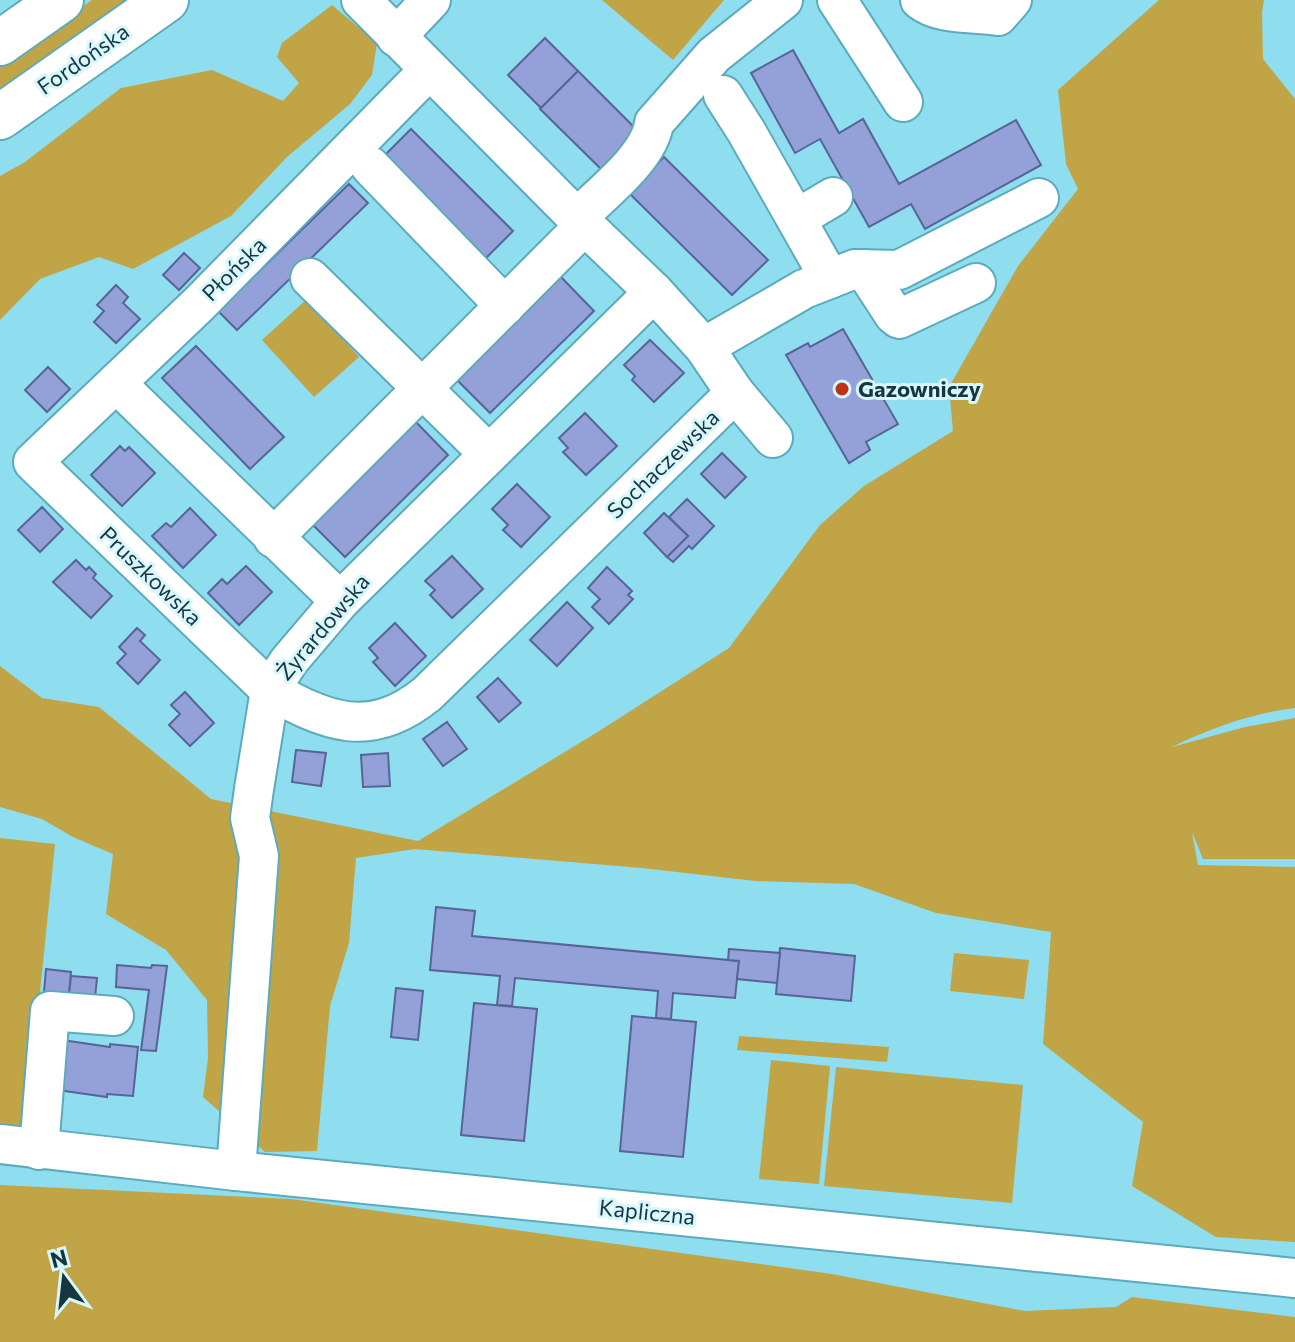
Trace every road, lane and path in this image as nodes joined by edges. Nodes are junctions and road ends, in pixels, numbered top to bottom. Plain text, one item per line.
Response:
1 (61, 0) edge
2 (166, 0) edge
3 (361, 0) edge
4 (431, 0) edge
5 (783, 0) edge
6 (837, 0) edge
7 (920, 0) edge
8 (1012, 0) edge
9 (976, 6) edge
10 (396, 37) junction
11 (0, 43) edge
12 (429, 70) junction
13 (723, 95) dead end
14 (903, 102) dead end
15 (0, 117) edge
16 (370, 166) dead end
17 (833, 197) dead end
18 (1039, 198) dead end
19 (796, 219) junction
20 (581, 222) junction
21 (847, 274) junction
22 (310, 278) dead end
23 (976, 283) dead end
24 (654, 292) junction
25 (505, 306) junction
26 (704, 347) junction
27 (116, 383) junction
28 (422, 389) junction
29 (735, 393) junction
30 (773, 438) dead end
31 (489, 454) junction
32 (33, 462) joint
33 (273, 538) junction
34 (340, 601) junction
35 (270, 690) junction
36 (114, 1016) dead end
37 (0, 1144) edge
38 (39, 1150) junction
39 (236, 1171) junction
40 (1295, 1278) edge

1 - 11 main road
2 - 15 main road, Fordońska
3 - 10 street, Sochaczewska
4 - 10 street
5 - 20 street
6 - 14 street
7 - 9 street
8 - 9 street
10 - 12 street, Sochaczewska
12 - 20 street, Sochaczewska
12 - 27 street, Płońska
13 - 19 street
16 - 25 street
17 - 19 street
18 - 21 street
19 - 21 street
20 - 24 street, Sochaczewska
20 - 25 street
21 - 23 street
21 - 26 street
22 - 28 street
24 - 26 street, Sochaczewska
24 - 31 street, Żyrardowska
25 - 28 street
26 - 29 street, Sochaczewska
27 - 32 street, Płońska
27 - 33 street
28 - 31 street
28 - 33 street
29 - 30 street
29 - 35 street, Sochaczewska
31 - 34 street, Żyrardowska
32 - 35 street, Pruszkowska
33 - 34 street
34 - 35 street, Żyrardowska
35 - 39 street, Żyrardowska
36 - 38 street
37 - 38 street, Kapliczna
38 - 39 street, Kapliczna
39 - 40 street, Kapliczna

